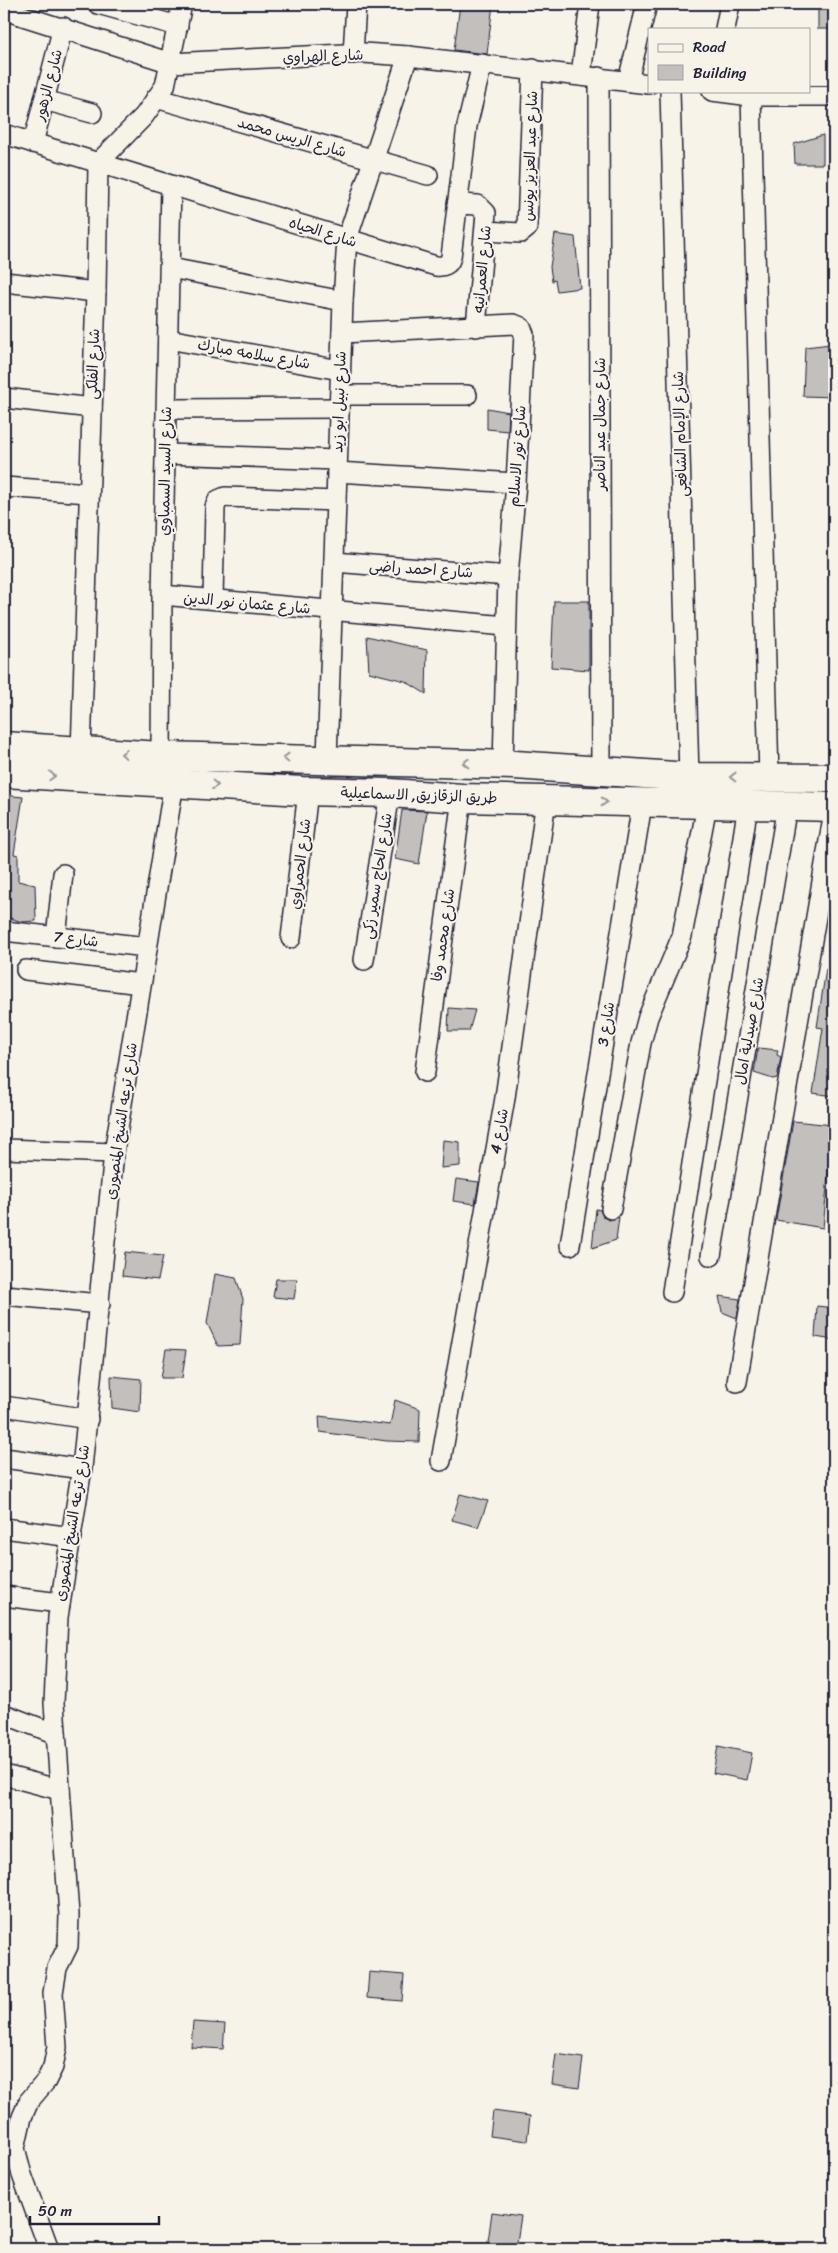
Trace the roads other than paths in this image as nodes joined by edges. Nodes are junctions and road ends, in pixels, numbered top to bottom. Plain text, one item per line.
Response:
1 (98, 4) edge
2 (182, 4) edge
3 (356, 4) edge
4 (590, 4) edge
5 (646, 4) edge
6 (730, 4) edge
7 (4, 10) edge
8 (178, 26) junction
9 (63, 27) junction
10 (725, 28) edge
11 (353, 54) junction
12 (408, 56) junction
13 (171, 62) junction
14 (482, 64) junction
15 (533, 69) junction
16 (590, 76) junction
17 (628, 81) junction
18 (648, 84) edge
19 (670, 92) edge
20 (721, 92) edge
21 (751, 96) junction
22 (834, 96) edge
23 (156, 98) junction
24 (44, 100) junction
25 (92, 113) dead end
26 (4, 134) edge
27 (33, 143) junction
28 (374, 160) junction
29 (98, 163) junction
30 (428, 175) dead end
31 (171, 186) junction
32 (457, 204) junction
33 (485, 231) junction
34 (347, 239) junction
35 (170, 268) junction
36 (4, 282) edge
37 (96, 292) junction
38 (343, 301) junction
39 (476, 327) junction
40 (342, 333) junction
41 (168, 339) junction
42 (340, 370) junction
43 (467, 395) dead end
44 (4, 398) edge
45 (339, 401) junction
46 (92, 408) junction
47 (167, 409) junction
48 (166, 454) junction
49 (337, 466) junction
50 (516, 483) junction
51 (4, 488) edge
52 (88, 493) junction
53 (336, 501) junction
54 (334, 562) junction
55 (508, 576) junction
56 (162, 595) junction
57 (212, 599) junction
58 (332, 610) junction
59 (506, 626) junction
60 (4, 746) edge
61 (81, 752) junction
62 (161, 756) junction
63 (327, 758) junction
64 (509, 764) junction
65 (590, 769) junction
66 (4, 774) edge
67 (689, 777) junction
68 (769, 778) junction
69 (834, 778) edge
70 (174, 783) junction
71 (308, 791) junction
72 (390, 793) junction
73 (462, 798) junction
74 (512, 799) junction
75 (546, 800) junction
76 (574, 801) junction
77 (642, 804) junction
78 (708, 805) junction
79 (748, 805) junction
80 (787, 806) junction
81 (834, 809) edge
82 (63, 874) dead end
83 (4, 931) edge
84 (56, 936) junction
85 (291, 938) dead end
86 (147, 947) junction
87 (364, 960) dead end
88 (26, 970) dead end
89 (141, 984) junction
90 (425, 1072) dead end
91 (4, 1149) edge
92 (114, 1152) junction
93 (611, 1209) dead end
94 (570, 1245) dead end
95 (711, 1256) dead end
96 (672, 1292) dead end
97 (4, 1295) edge
98 (100, 1304) junction
99 (737, 1382) dead end
100 (4, 1406) edge
101 (88, 1419) junction
102 (4, 1458) edge
103 (442, 1461) dead end
104 (82, 1469) junction
105 (4, 1528) edge
106 (72, 1537) junction
107 (4, 1596) edge
108 (60, 1603) junction
109 (4, 1714) edge
110 (56, 1734) junction
111 (5, 1778) edge
112 (60, 1790) junction
113 (49, 2249) edge

1 - 8 street
2 - 8 street
3 - 11 street
4 - 16 street, شارع جمال عبد الناصر
5 - 17 street
6 - 10 street
7 - 9 street, شارع الهراوي
8 - 13 street
9 - 13 street, شارع الهراوي
9 - 24 street, شارع الزهور
11 - 12 street, شارع الهراوي
11 - 13 street, شارع الهراوي
12 - 14 street, شارع الهراوي
12 - 28 street, شارع نبيل ابو زيد
13 - 23 street
14 - 15 street, شارع الهراوي
14 - 32 street, شارع الحياه
15 - 16 street, شارع الهراوي
15 - 33 street, شارع عبد العزيز يونس
16 - 17 street, شارع الهراوي
16 - 65 street, شارع جمال عبد الناصر
17 - 18 street, شارع الهراوي
19 - 67 street, شارع الإمام الشافعى
20 - 21 street
21 - 22 street
21 - 68 street
23 - 28 street, شارع الريس محمد
23 - 29 street
24 - 25 street
24 - 27 street, شارع الزهور
26 - 27 street, شارع الحياه
27 - 29 street, شارع الحياه
28 - 30 street, شارع الريس محمد
28 - 34 street, شارع نبيل ابو زيد
29 - 31 street, شارع الحياه
29 - 37 street, شارع الفلكى
31 - 34 street, شارع الحياه
31 - 35 street, شارع السيد السمباوي
32 - 33 street, شارع العمرانيه
32 - 34 street, شارع الحياه
33 - 39 street, شارع العمرانيه
34 - 38 street, شارع نبيل ابو زيد
35 - 38 street
35 - 41 street, شارع السيد السمباوي
36 - 37 street
37 - 46 street, شارع الفلكى
38 - 40 street, شارع نبيل ابو زيد
39 - 40 street, شارع نور الاسلام
39 - 50 street, شارع نور الاسلام
40 - 42 street, شارع نبيل ابو زيد
41 - 42 street, شارع سلامه مبارك
41 - 47 street, شارع السيد السمباوي
42 - 45 street, شارع نبيل ابو زيد
43 - 45 street
44 - 46 street
45 - 47 street
45 - 49 street, شارع نبيل ابو زيد
46 - 52 street, شارع الفلكى
47 - 48 street, شارع السيد السمباوي
48 - 49 street
48 - 56 street, شارع السيد السمباوي
49 - 50 street
49 - 53 street, شارع نبيل ابو زيد
50 - 55 street, شارع نور الاسلام
51 - 52 street
52 - 61 street, شارع الفلكى
53 - 54 street, شارع نبيل ابو زيد
53 - 57 street
54 - 55 street, شارع احمد راضى
54 - 58 street, شارع نبيل ابو زيد
55 - 59 street, شارع نور الاسلام
56 - 57 street, شارع عثمان نور الدين
56 - 62 street, شارع السيد السمباوي
57 - 58 street, شارع عثمان نور الدين
58 - 59 street, شارع عثمان نور الدين
58 - 63 street, شارع نبيل ابو زيد
59 - 64 street, شارع نور الاسلام
60 - 61 highway
62 -> 61 highway
63 -> 62 highway
64 -> 63 highway
64 - 65 highway
64 - 74 highway
65 - 67 highway
65 - 76 highway
66 -> 70 highway, طريق الزقازيق, الاسماعيلية
68 -> 67 highway
68 - 69 highway
70 -> 71 highway, طريق الزقازيق, الاسماعيلية
70 - 86 street, شارع ترعه الشيخ المنصورى
71 - 72 highway, طريق الزقازيق, الاسماعيلية
71 - 85 street, شارع الحمراوي
72 - 73 highway, طريق الزقازيق, الاسماعيلية
72 - 87 street, شارع الحاج سمير زكى
73 - 74 highway, طريق الزقازيق, الاسماعيلية
73 - 90 street, شارع محمد وفا
74 - 75 highway, طريق الزقازيق, الاسماعيلية
75 - 76 highway, طريق الزقازيق, الاسماعيلية
75 - 103 street, شارع 4
76 -> 77 highway, طريق الزقازيق, الاسماعيلية
77 - 78 highway, طريق الزقازيق, الاسماعيلية
77 - 94 street, شارع 3
78 - 79 highway, طريق الزقازيق, الاسماعيلية
78 - 93 street
79 - 80 highway, طريق الزقازيق, الاسماعيلية
79 - 96 street
80 - 81 highway, طريق الزقازيق, الاسماعيلية
80 - 95 street, شارع صيدلية امال
81 - 99 street
82 - 84 street
83 - 84 street, شارع 7
84 - 86 street, شارع 7
86 - 89 street, شارع ترعه الشيخ المنصورى
88 - 89 street
89 - 92 street, شارع ترعه الشيخ المنصورى
91 - 92 street
92 - 98 street, شارع ترعه الشيخ المنصورى
97 - 98 street
98 - 101 street, شارع ترعه الشيخ المنصورى
100 - 101 street
101 - 104 street, شارع ترعه الشيخ المنصورى
102 - 104 street
104 - 106 street, شارع ترعه الشيخ المنصورى
105 - 106 street
106 - 108 street, شارع ترعه الشيخ المنصورى
107 - 108 street
108 - 110 street, شارع ترعه الشيخ المنصورى
109 - 110 street
110 - 112 street, شارع ترعه الشيخ المنصورى
111 - 112 street
112 - 113 street, شارع ترعه الشيخ المنصورى

